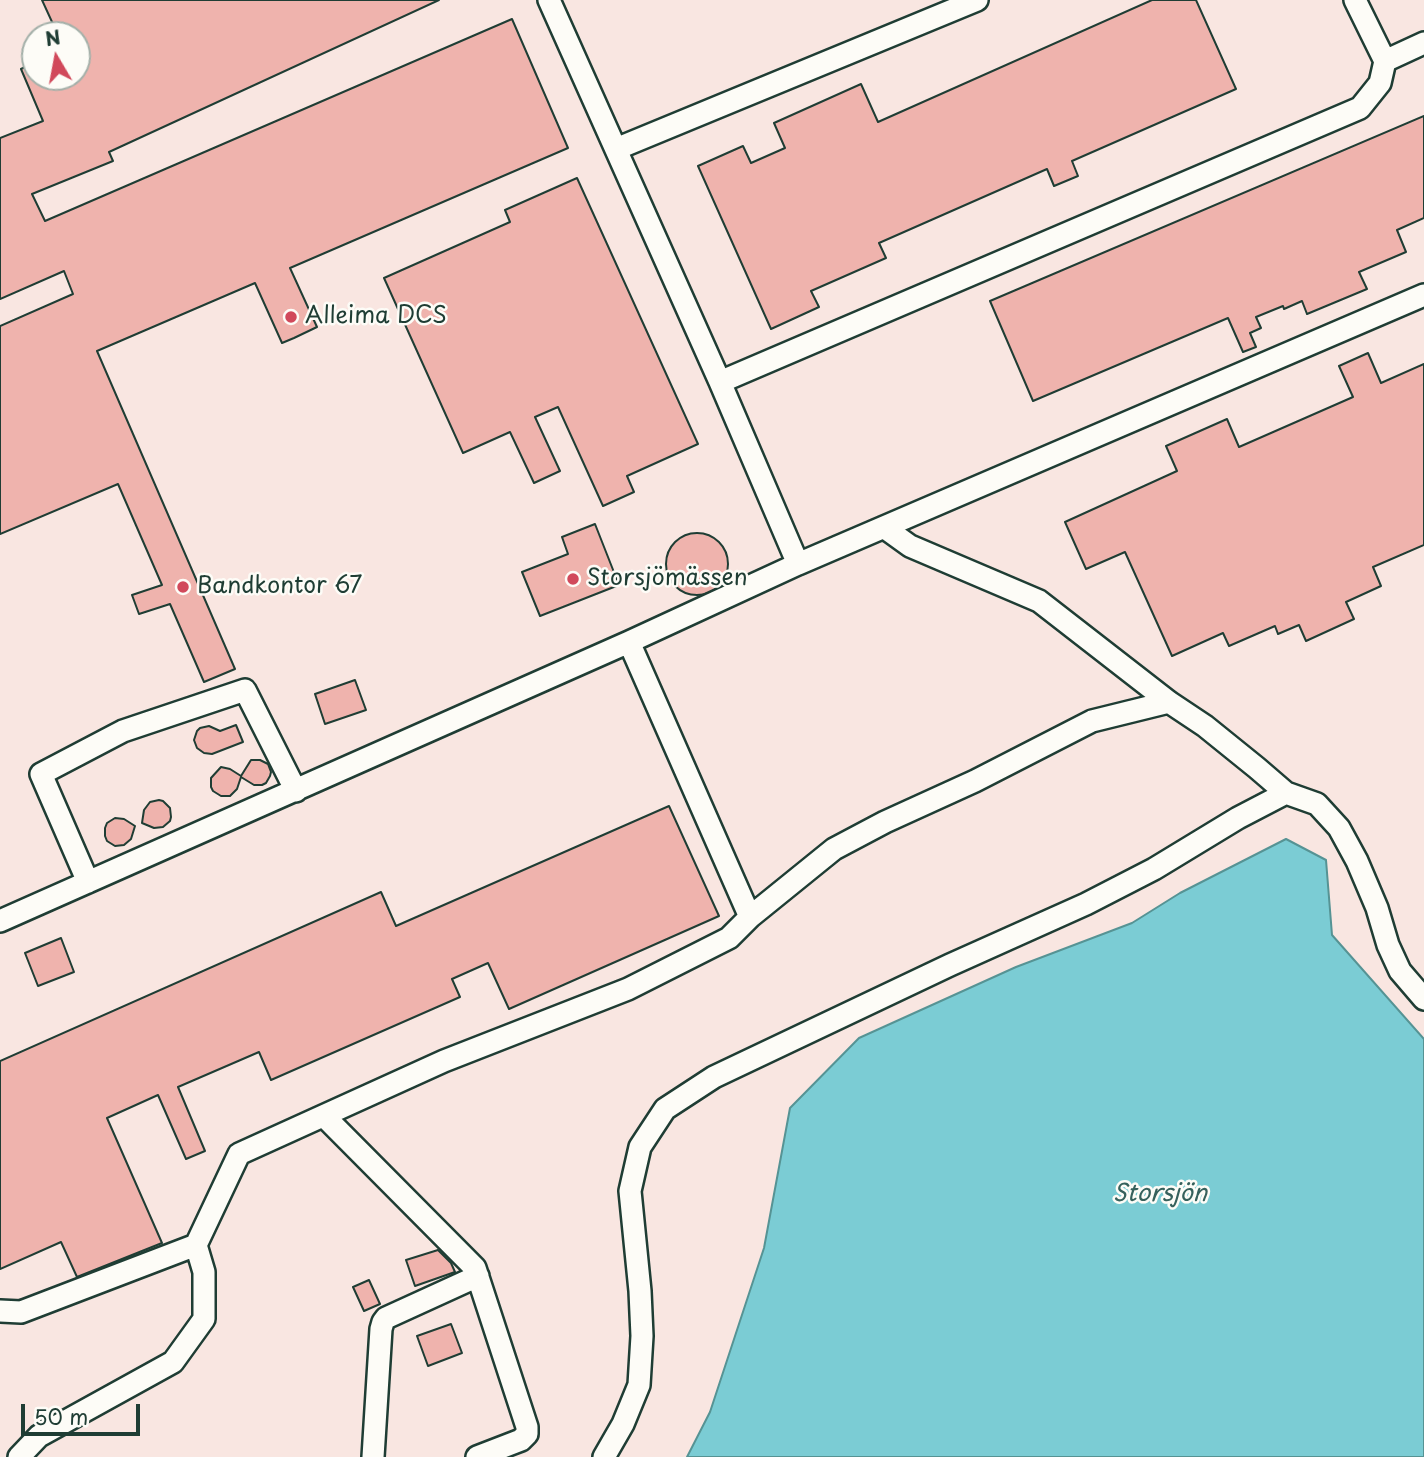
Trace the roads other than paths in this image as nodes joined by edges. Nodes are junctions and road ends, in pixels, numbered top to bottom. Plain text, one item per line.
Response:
1 (549, 0) edge
2 (977, 0) edge
3 (1355, 0) edge
4 (1424, 43) edge
5 (1385, 61) junction
6 (616, 149) junction
7 (1424, 295) edge
8 (720, 382) junction
9 (885, 528) junction
10 (799, 564) junction
11 (629, 642) junction
12 (1169, 702) junction
13 (296, 791) junction
14 (1286, 793) junction
15 (88, 882) junction
16 (750, 917) junction
17 (0, 921) edge
18 (1424, 999) edge
19 (324, 1116) junction
20 (196, 1245) junction
21 (478, 1276) junction
22 (0, 1311) edge
23 (19, 1457) edge
24 (373, 1457) edge
25 (477, 1457) edge
26 (604, 1457) edge

1 - 6 street
2 - 6 street
3 - 5 street
4 - 5 street
5 - 8 street
6 - 8 street
7 - 9 street
8 - 10 street
9 - 10 street
9 - 12 street
10 - 11 street
11 - 13 street
11 - 16 street
12 - 14 street
12 - 16 street
13 - 15 street
13 - 15 street
14 - 18 street
14 - 26 street
15 - 17 street
16 - 19 street
19 - 20 street
19 - 21 street
20 - 22 street
20 - 23 street
21 - 24 street
21 - 25 street

